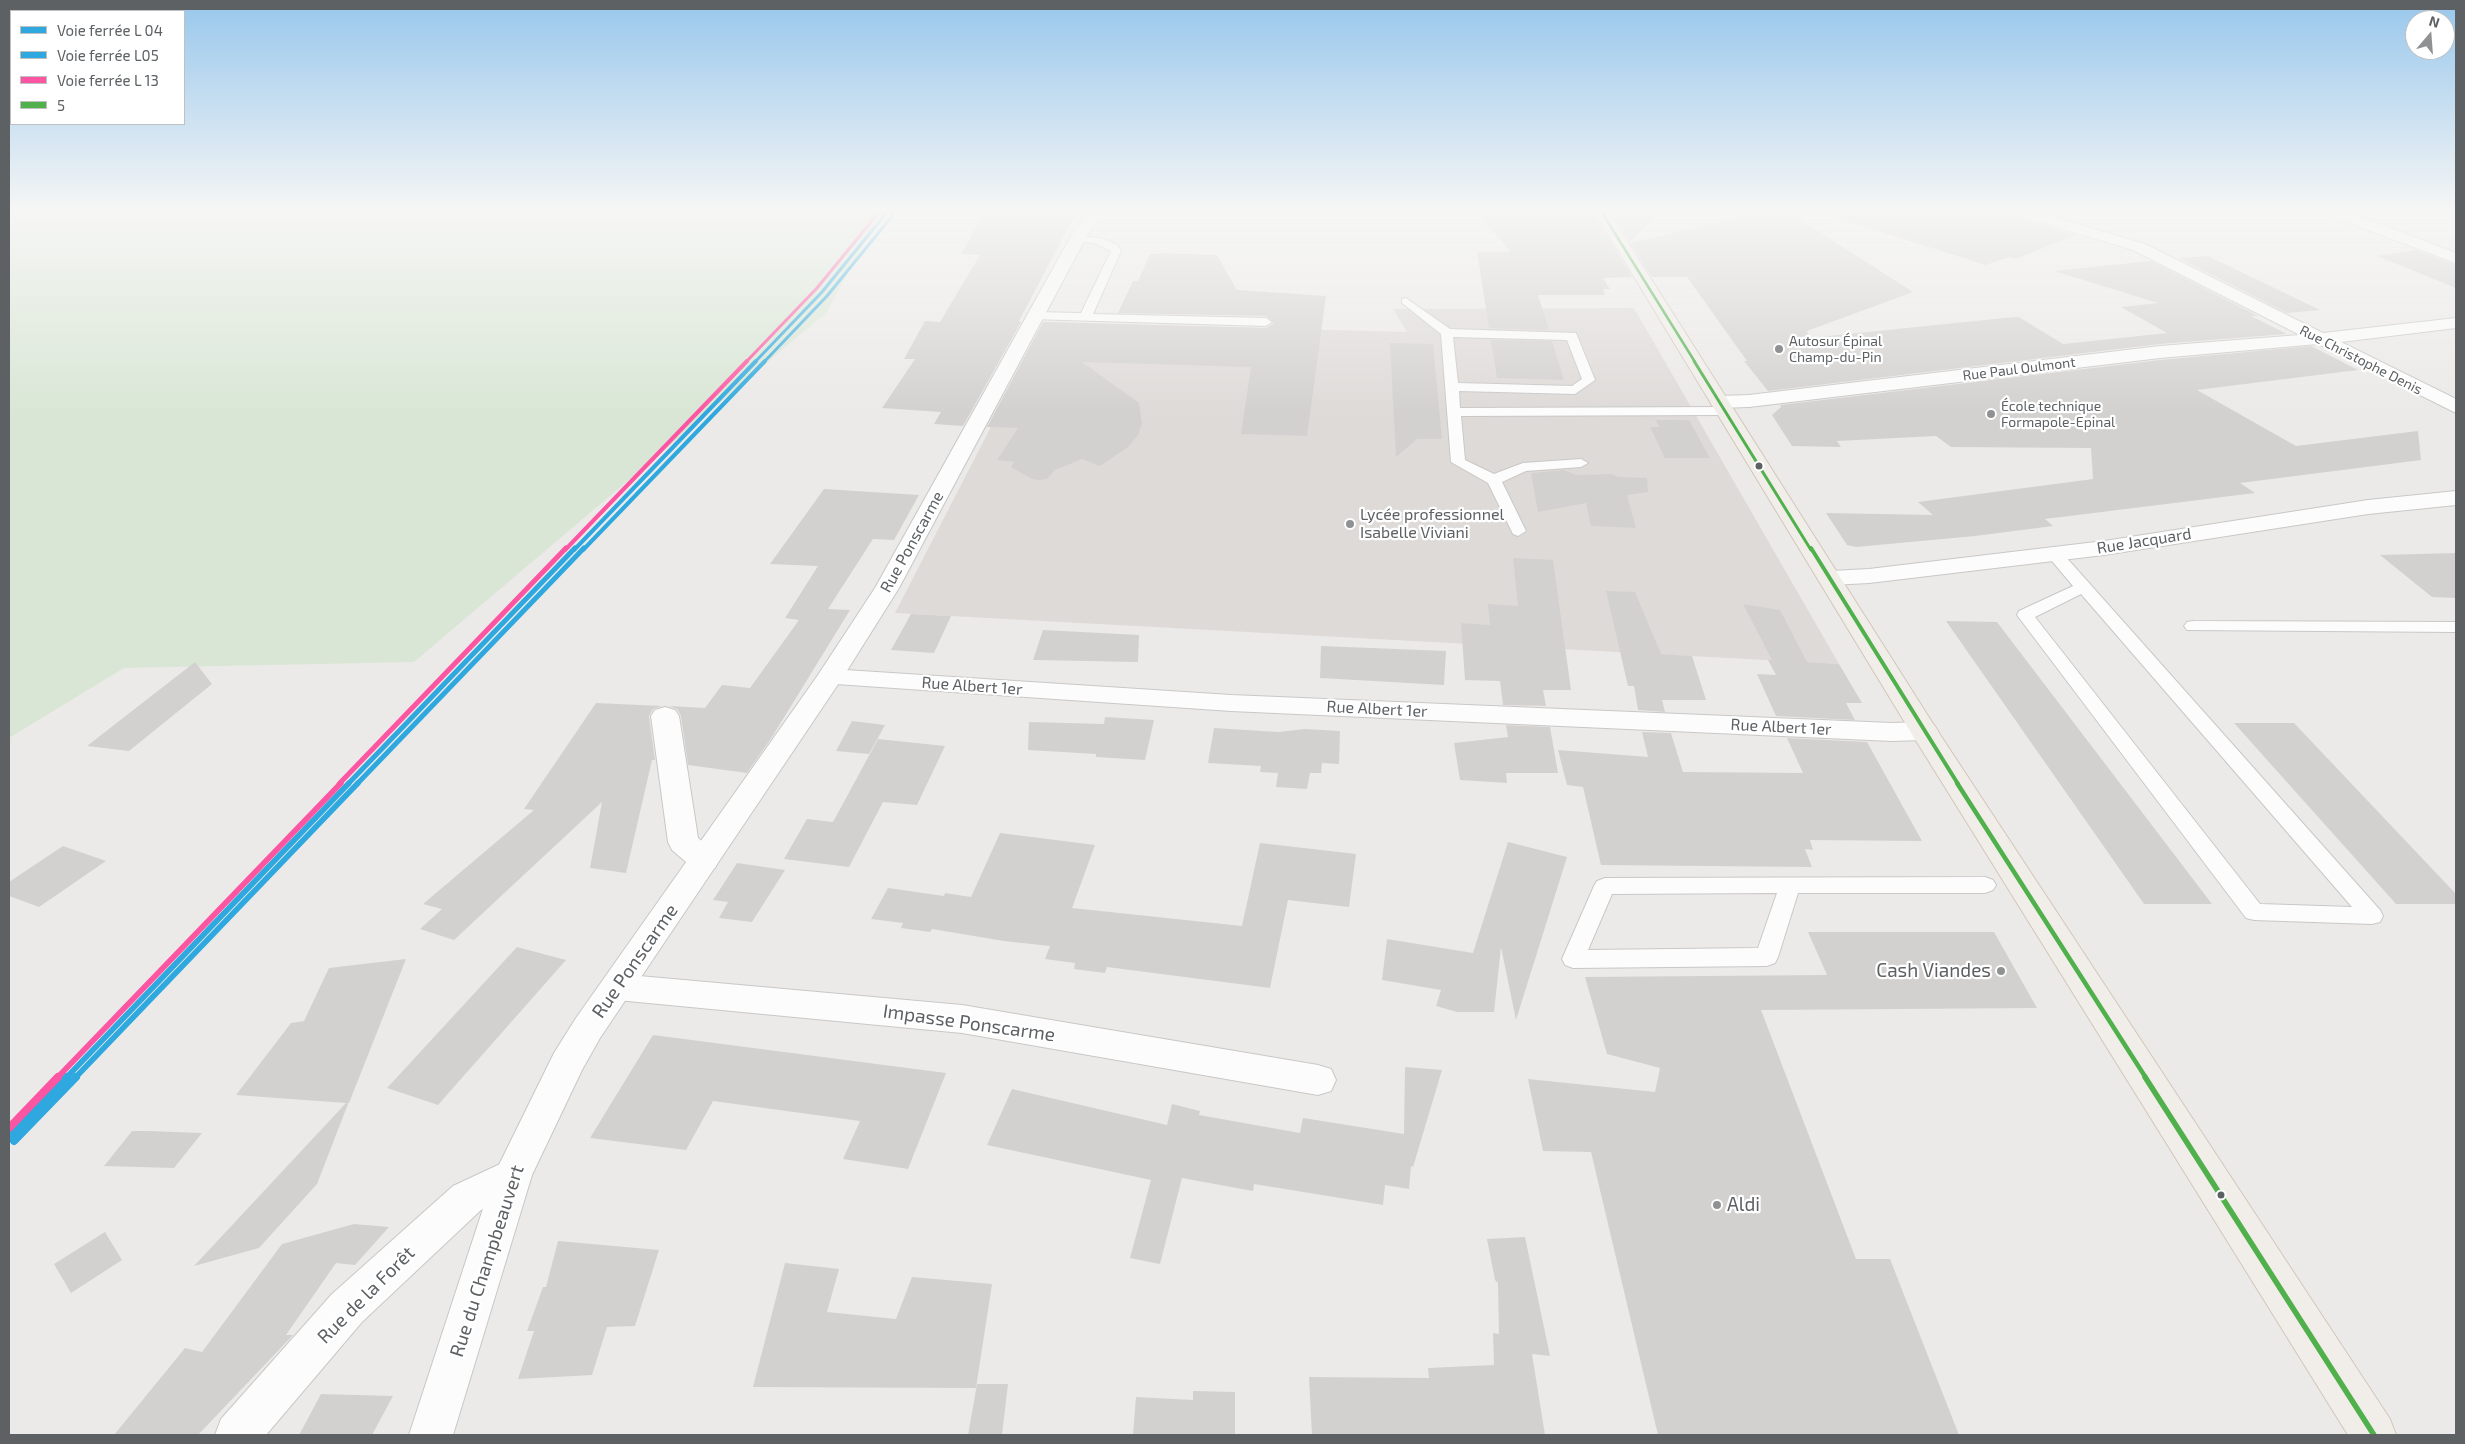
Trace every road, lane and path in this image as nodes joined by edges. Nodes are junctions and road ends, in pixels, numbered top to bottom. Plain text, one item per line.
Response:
1 (1056, 278) edge
2 (1103, 278) edge
3 (1643, 278) edge
4 (2201, 278) edge
5 (1406, 301) dead end
6 (1035, 316) junction
7 (1085, 317) junction
8 (1266, 322) dead end
9 (2456, 323) edge
10 (1447, 333) junction
11 (2318, 338) junction
12 (1452, 387) junction
13 (1723, 407) junction
14 (2456, 407) edge
15 (1454, 412) junction
16 (1581, 463) dead end
17 (1494, 480) junction
18 (2456, 498) edge
19 (1518, 531) dead end
20 (2054, 554) junction
21 (1831, 578) junction
22 (2083, 587) junction
23 (2192, 626) dead end
24 (2456, 627) edge
25 (830, 677) junction
26 (665, 716) dead end
27 (1924, 731) junction
28 (704, 860) junction
29 (1985, 885) dead end
30 (1790, 886) junction
31 (618, 987) junction
32 (567, 1063) joint
33 (1318, 1080) dead end
34 (513, 1175) junction
35 (237, 1435) edge
36 (431, 1435) edge
37 (2374, 1435) edge

1 - 6 street, Rue Ponscarme
2 - 7 lane
3 - 13 main road
4 - 11 street, Rue Christophe Denis
5 - 10 lane
6 - 7 lane
6 - 25 street, Rue Ponscarme
7 - 8 lane
9 - 11 street, Rue Paul Oulmont
10 - 12 lane
10 - 12 lane
11 - 13 street, Rue Paul Oulmont
11 - 14 street, Rue Christophe Denis
12 - 15 lane
13 - 15 lane
13 - 21 main road
15 - 17 lane
16 - 17 lane
17 - 19 lane
18 - 20 street, Rue Jacquard
20 - 21 street, Rue Jacquard
20 - 22 lane
21 - 27 main road
22 - 22 lane
23 - 24 lane
25 - 27 street, Rue Albert 1er
25 - 28 street, Rue Ponscarme
26 - 28 street
27 - 37 main road
28 - 31 street, Rue Ponscarme
29 - 30 lane
30 - 30 lane
31 - 32 street, Rue Ponscarme
31 - 33 street, Impasse Ponscarme
32 - 34 street, Rue du Champbeauvert
34 - 35 street, Rue de la Forêt
34 - 36 street, Rue du Champbeauvert

